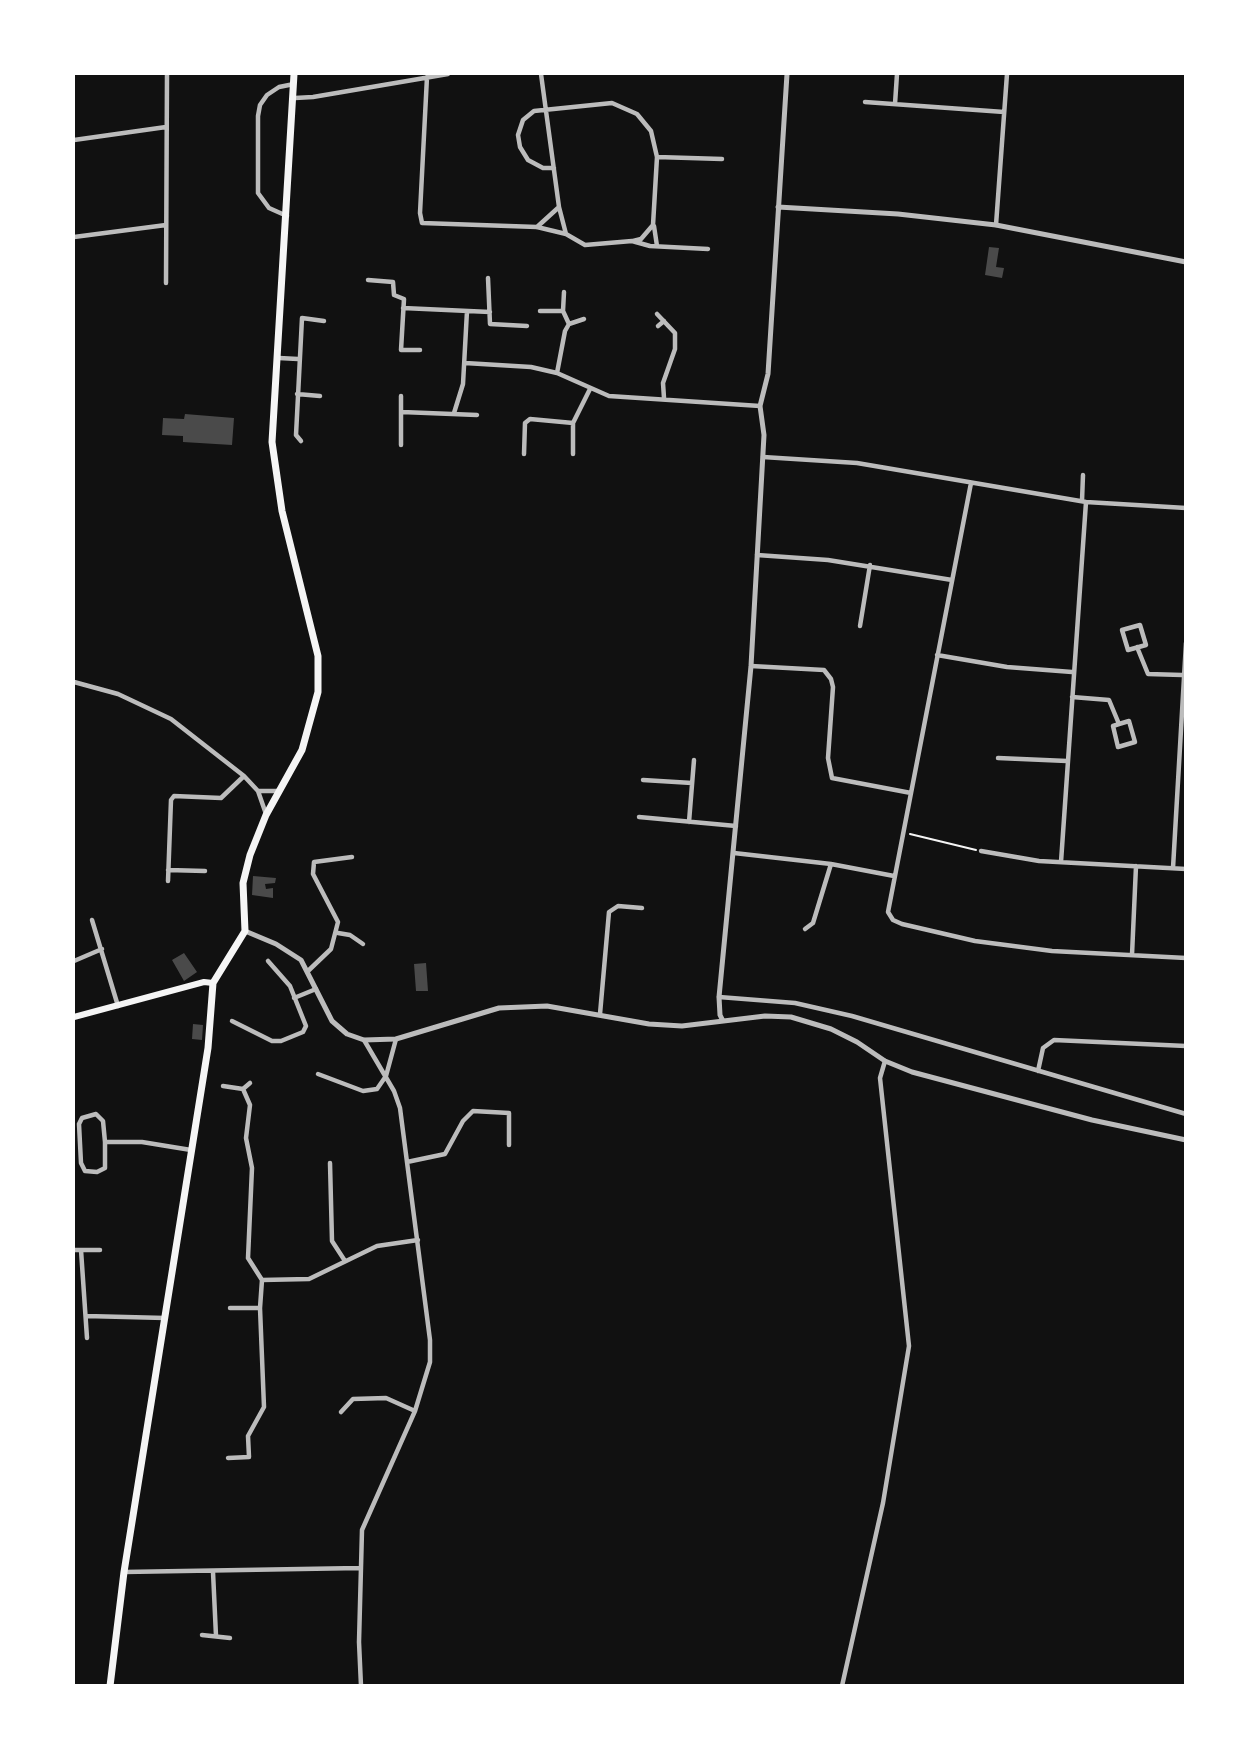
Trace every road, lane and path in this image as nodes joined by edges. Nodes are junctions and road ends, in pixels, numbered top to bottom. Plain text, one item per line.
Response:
1 (167, 74) edge
2 (294, 74) edge
3 (448, 74) edge
4 (541, 74) edge
5 (786, 74) edge
6 (897, 74) edge
7 (1007, 74) edge
8 (427, 77) junction
9 (294, 84) junction
10 (295, 97) junction
11 (865, 102) dead end
12 (895, 104) junction
13 (545, 109) junction
14 (1004, 112) junction
15 (166, 127) junction
16 (74, 140) edge
17 (657, 157) junction
18 (722, 159) dead end
19 (554, 168) junction
20 (559, 207) junction
21 (778, 207) junction
22 (287, 216) junction
23 (166, 225) junction
24 (653, 225) junction
25 (996, 225) junction
26 (537, 227) junction
27 (566, 234) junction
28 (74, 237) edge
29 (632, 241) junction
30 (657, 246) junction
31 (708, 248) dead end
32 (1185, 262) edge
33 (488, 278) dead end
34 (368, 280) dead end
35 (166, 283) dead end
36 (564, 292) dead end
37 (403, 308) junction
38 (467, 311) junction
39 (540, 311) dead end
40 (563, 311) junction
41 (490, 312) junction
42 (657, 314) dead end
43 (584, 319) dead end
44 (324, 321) dead end
45 (664, 321) junction
46 (569, 324) junction
47 (527, 326) dead end
48 (659, 326) dead end
49 (420, 350) dead end
50 (279, 358) junction
51 (298, 359) junction
52 (465, 363) junction
53 (557, 373) junction
54 (590, 389) junction
55 (297, 394) junction
56 (320, 396) dead end
57 (401, 396) dead end
58 (664, 398) junction
59 (760, 406) junction
60 (402, 412) junction
61 (454, 414) junction
62 (477, 415) dead end
63 (573, 423) junction
64 (301, 440) dead end
65 (401, 445) dead end
66 (524, 454) dead end
67 (573, 454) dead end
68 (763, 457) junction
69 (1083, 475) dead end
70 (971, 483) junction
71 (1084, 501) junction
72 (1185, 508) edge
73 (757, 555) junction
74 (870, 565) junction
75 (952, 580) junction
76 (860, 626) dead end
77 (1185, 643) edge
78 (1137, 647) junction
79 (937, 655) junction
80 (751, 666) junction
81 (1072, 672) junction
82 (1182, 675) junction
83 (74, 682) edge
84 (1072, 697) junction
85 (1183, 714) edge
86 (1119, 724) junction
87 (998, 758) dead end
88 (694, 760) dead end
89 (1068, 761) junction
90 (244, 776) junction
91 (643, 780) dead end
92 (691, 783) junction
93 (1177, 784) junction
94 (1185, 785) edge
95 (258, 791) junction
96 (280, 791) junction
97 (911, 793) junction
98 (266, 815) junction
99 (639, 817) dead end
100 (689, 822) junction
101 (736, 826) junction
102 (903, 833) junction
103 (981, 851) joint
104 (734, 853) junction
105 (352, 857) dead end
106 (1061, 862) junction
107 (831, 864) junction
108 (1136, 866) junction
109 (1173, 868) junction
110 (1185, 869) edge
111 (168, 870) junction
112 (205, 871) dead end
113 (894, 876) junction
114 (168, 881) dead end
115 (642, 908) dead end
116 (92, 920) dead end
117 (805, 929) dead end
118 (245, 931) junction
119 (338, 933) junction
120 (363, 944) dead end
121 (102, 949) junction
122 (1132, 955) junction
123 (1185, 958) edge
124 (74, 961) edge
125 (268, 961) dead end
126 (308, 971) junction
127 (213, 984) junction
128 (316, 989) junction
129 (719, 997) junction
130 (294, 998) junction
131 (118, 1006) junction
132 (600, 1014) junction
133 (74, 1017) edge
134 (232, 1021) dead end
135 (723, 1021) junction
136 (396, 1039) junction
137 (364, 1040) junction
138 (1185, 1046) edge
139 (885, 1061) junction
140 (1038, 1071) junction
141 (318, 1074) dead end
142 (386, 1076) junction
143 (250, 1083) dead end
144 (223, 1086) dead end
145 (243, 1089) junction
146 (1185, 1114) edge
147 (1185, 1139) edge
148 (106, 1142) junction
149 (509, 1145) dead end
150 (191, 1150) junction
151 (407, 1162) junction
152 (330, 1163) dead end
153 (418, 1240) junction
154 (74, 1250) edge
155 (81, 1250) junction
156 (100, 1250) dead end
157 (345, 1261) junction
158 (262, 1280) junction
159 (230, 1308) dead end
160 (260, 1308) junction
161 (86, 1316) junction
162 (165, 1318) junction
163 (87, 1338) dead end
164 (415, 1411) junction
165 (341, 1412) dead end
166 (228, 1458) dead end
167 (360, 1568) junction
168 (124, 1572) junction
169 (213, 1572) junction
170 (202, 1635) dead end
171 (216, 1636) junction
172 (230, 1638) dead end
173 (110, 1685) edge
174 (361, 1685) edge
175 (842, 1685) edge

1 - 15 street
2 - 9 main road
3 - 8 street
4 - 13 street
5 - 21 street
6 - 12 street
7 - 14 street
8 - 10 street
8 - 26 street
9 - 10 main road
9 - 22 street
10 - 22 main road
11 - 12 street
12 - 14 street
13 - 17 street
13 - 19 street
13 - 19 street
14 - 25 street
15 - 16 street
15 - 23 street
17 - 18 street
17 - 24 street
19 - 20 street
20 - 26 street
20 - 27 street
21 - 25 street
21 - 59 street
22 - 50 main road
23 - 28 street
23 - 35 street
24 - 29 street
24 - 30 street
25 - 32 street
26 - 27 street
27 - 29 street
29 - 30 street
30 - 31 street
33 - 41 street
34 - 37 street
36 - 40 street
37 - 38 street
37 - 49 street
38 - 41 street
38 - 52 street
39 - 40 street
40 - 46 street
41 - 47 street
42 - 45 street
43 - 46 street
44 - 51 street
45 - 48 street
45 - 58 street
46 - 53 street
50 - 51 street
50 - 96 main road
51 - 55 street
52 - 53 street
52 - 61 street
53 - 54 street
54 - 58 street
54 - 63 street
55 - 56 street
55 - 64 street
57 - 60 street
58 - 59 street
59 - 68 street
60 - 61 street
60 - 65 street
61 - 62 street
63 - 66 street
63 - 67 street
68 - 70 street
68 - 73 street
69 - 71 street
70 - 71 street
70 - 75 street
71 - 72 street
71 - 81 street
73 - 74 street
73 - 80 street
74 - 75 street
74 - 76 street
75 - 79 street
77 - 82 street
78 - 78 street
78 - 82 street
79 - 81 street
79 - 97 street
80 - 97 street
80 - 101 street
81 - 84 street
82 - 85 street
83 - 90 street
84 - 86 street
84 - 89 street
85 - 93 street
86 - 86 street
87 - 89 street
88 - 92 street
89 - 106 street
90 - 95 street
90 - 111 street
91 - 92 street
92 - 100 street
93 - 94 street
93 - 109 street
95 - 96 street
95 - 98 street
96 - 98 main road
97 - 102 street
98 - 118 main road
99 - 100 street
100 - 101 street
101 - 104 street
102 - 103 path
102 - 113 street
103 - 106 street
104 - 107 street
104 - 129 street
105 - 119 street
106 - 108 street
107 - 113 street
107 - 117 street
108 - 109 street
108 - 122 street
109 - 110 street
111 - 112 street
111 - 114 street
113 - 122 street
115 - 132 street
116 - 121 street
118 - 126 street
118 - 127 main road
119 - 120 street
119 - 126 street
121 - 124 street
121 - 131 street
122 - 123 street
125 - 130 street
126 - 128 street
127 - 131 main road
127 - 150 main road
128 - 130 street
128 - 137 street
129 - 135 street
129 - 140 street
130 - 134 street
131 - 133 main road
132 - 135 street
132 - 136 street
135 - 139 street
136 - 137 street
136 - 142 street
137 - 142 street
138 - 140 street
139 - 147 street
139 - 175 street
140 - 146 street
141 - 142 street
142 - 151 street
143 - 145 street
144 - 145 street
145 - 158 street
148 - 148 street
148 - 150 street
149 - 151 street
150 - 162 main road
151 - 153 street
152 - 157 street
153 - 157 street
153 - 164 street
154 - 155 street
155 - 156 street
155 - 161 street
157 - 158 street
158 - 160 street
159 - 160 street
160 - 166 street
161 - 162 street
161 - 163 street
162 - 168 main road
164 - 165 street
164 - 167 street
167 - 169 street
167 - 174 street
168 - 169 street
168 - 173 main road
169 - 171 street
170 - 171 street
171 - 172 street

